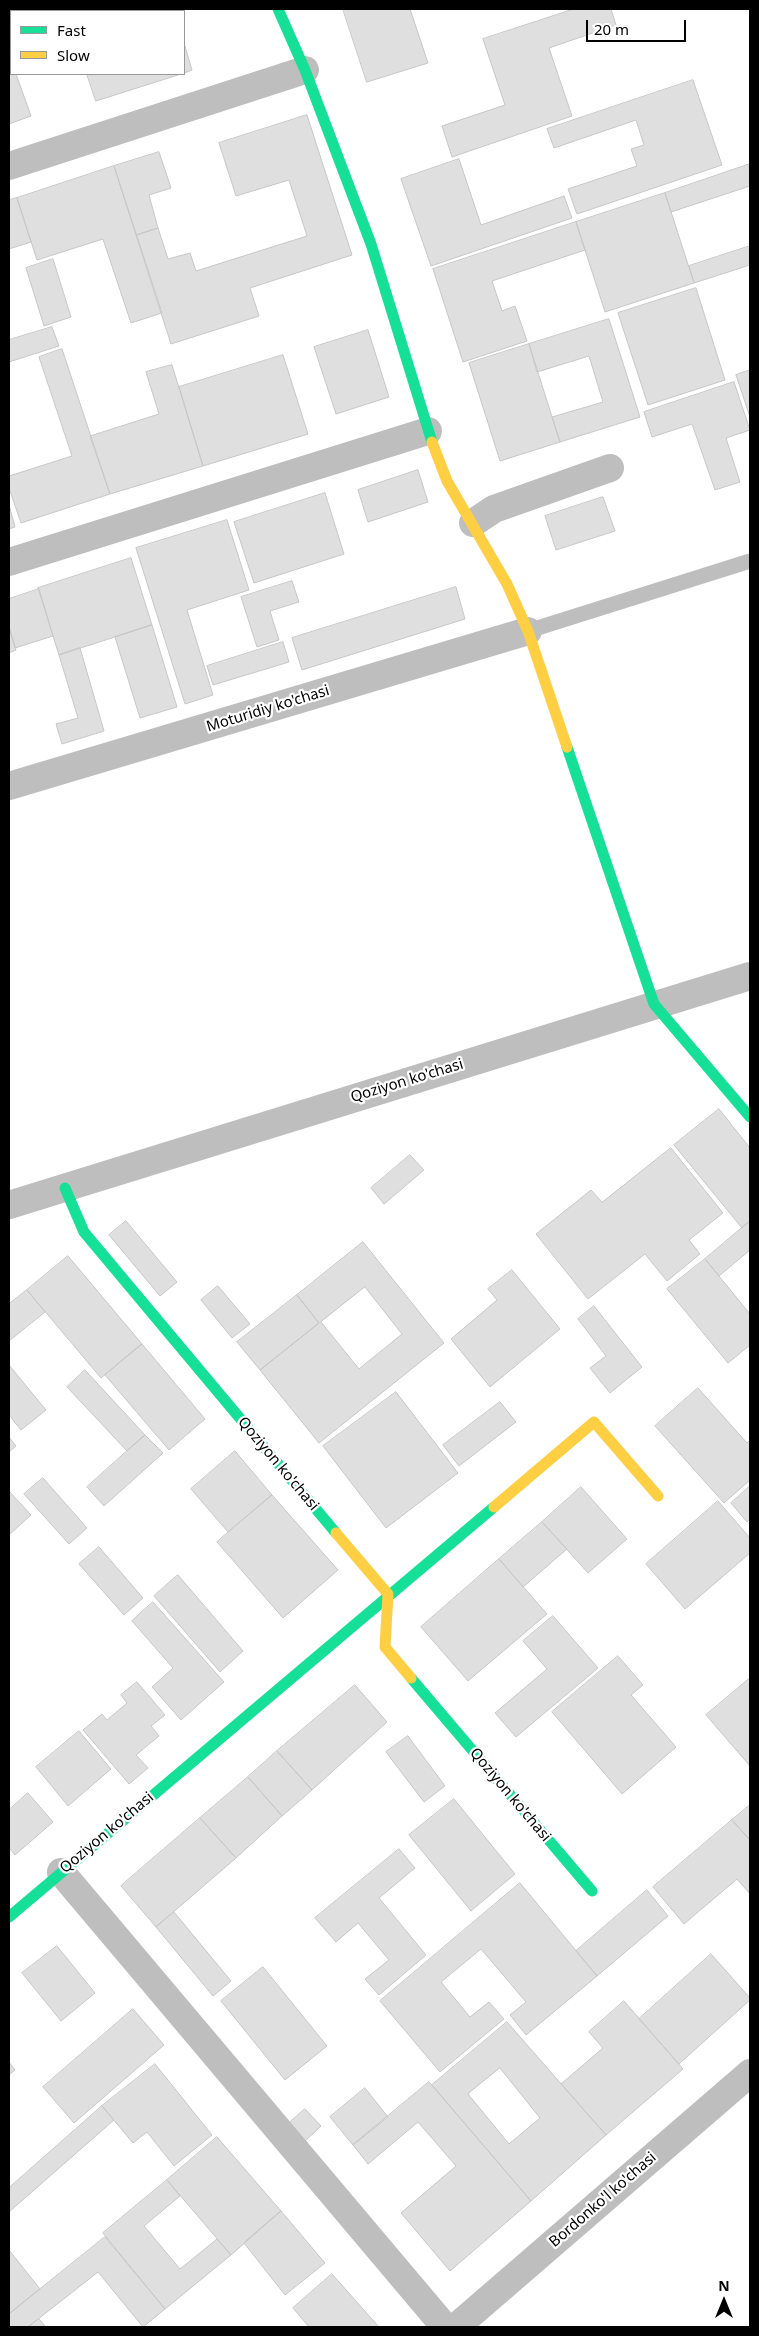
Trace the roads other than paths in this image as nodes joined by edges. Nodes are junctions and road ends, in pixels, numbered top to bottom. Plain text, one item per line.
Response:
1 (278, 9) edge
2 (305, 70) junction
3 (9, 166) edge
4 (428, 431) junction
5 (610, 468) dead end
6 (474, 523) junction
7 (750, 561) edge
8 (9, 562) edge
9 (528, 631) junction
10 (9, 786) edge
11 (750, 976) edge
12 (654, 1004) junction
13 (750, 1117) edge
14 (65, 1188) junction
15 (9, 1204) edge
16 (658, 1496) dead end
17 (388, 1594) junction
18 (61, 1872) junction
19 (592, 1891) dead end
20 (9, 1917) edge
21 (750, 2073) edge
22 (446, 2327) edge
23 (456, 2327) edge

1 - 2 street
2 - 3 street
2 - 4 street
4 - 6 street
4 - 8 street
5 - 6 street
6 - 9 street
7 - 9 lane
9 - 10 street, Moturidiy ko'chasi
9 - 12 street
11 - 12 street, Qoziyon ko'chasi
12 - 13 street
12 - 14 street, Qoziyon ko'chasi
14 - 15 street, Qoziyon ko'chasi
14 - 17 street, Qoziyon ko'chasi
16 - 17 street, Qoziyon ko'chasi
17 - 18 street, Qoziyon ko'chasi
17 - 19 street, Qoziyon ko'chasi
18 - 20 street, Qoziyon ko'chasi
18 - 22 street
21 - 23 street, Bordonko'l ko'chasi

